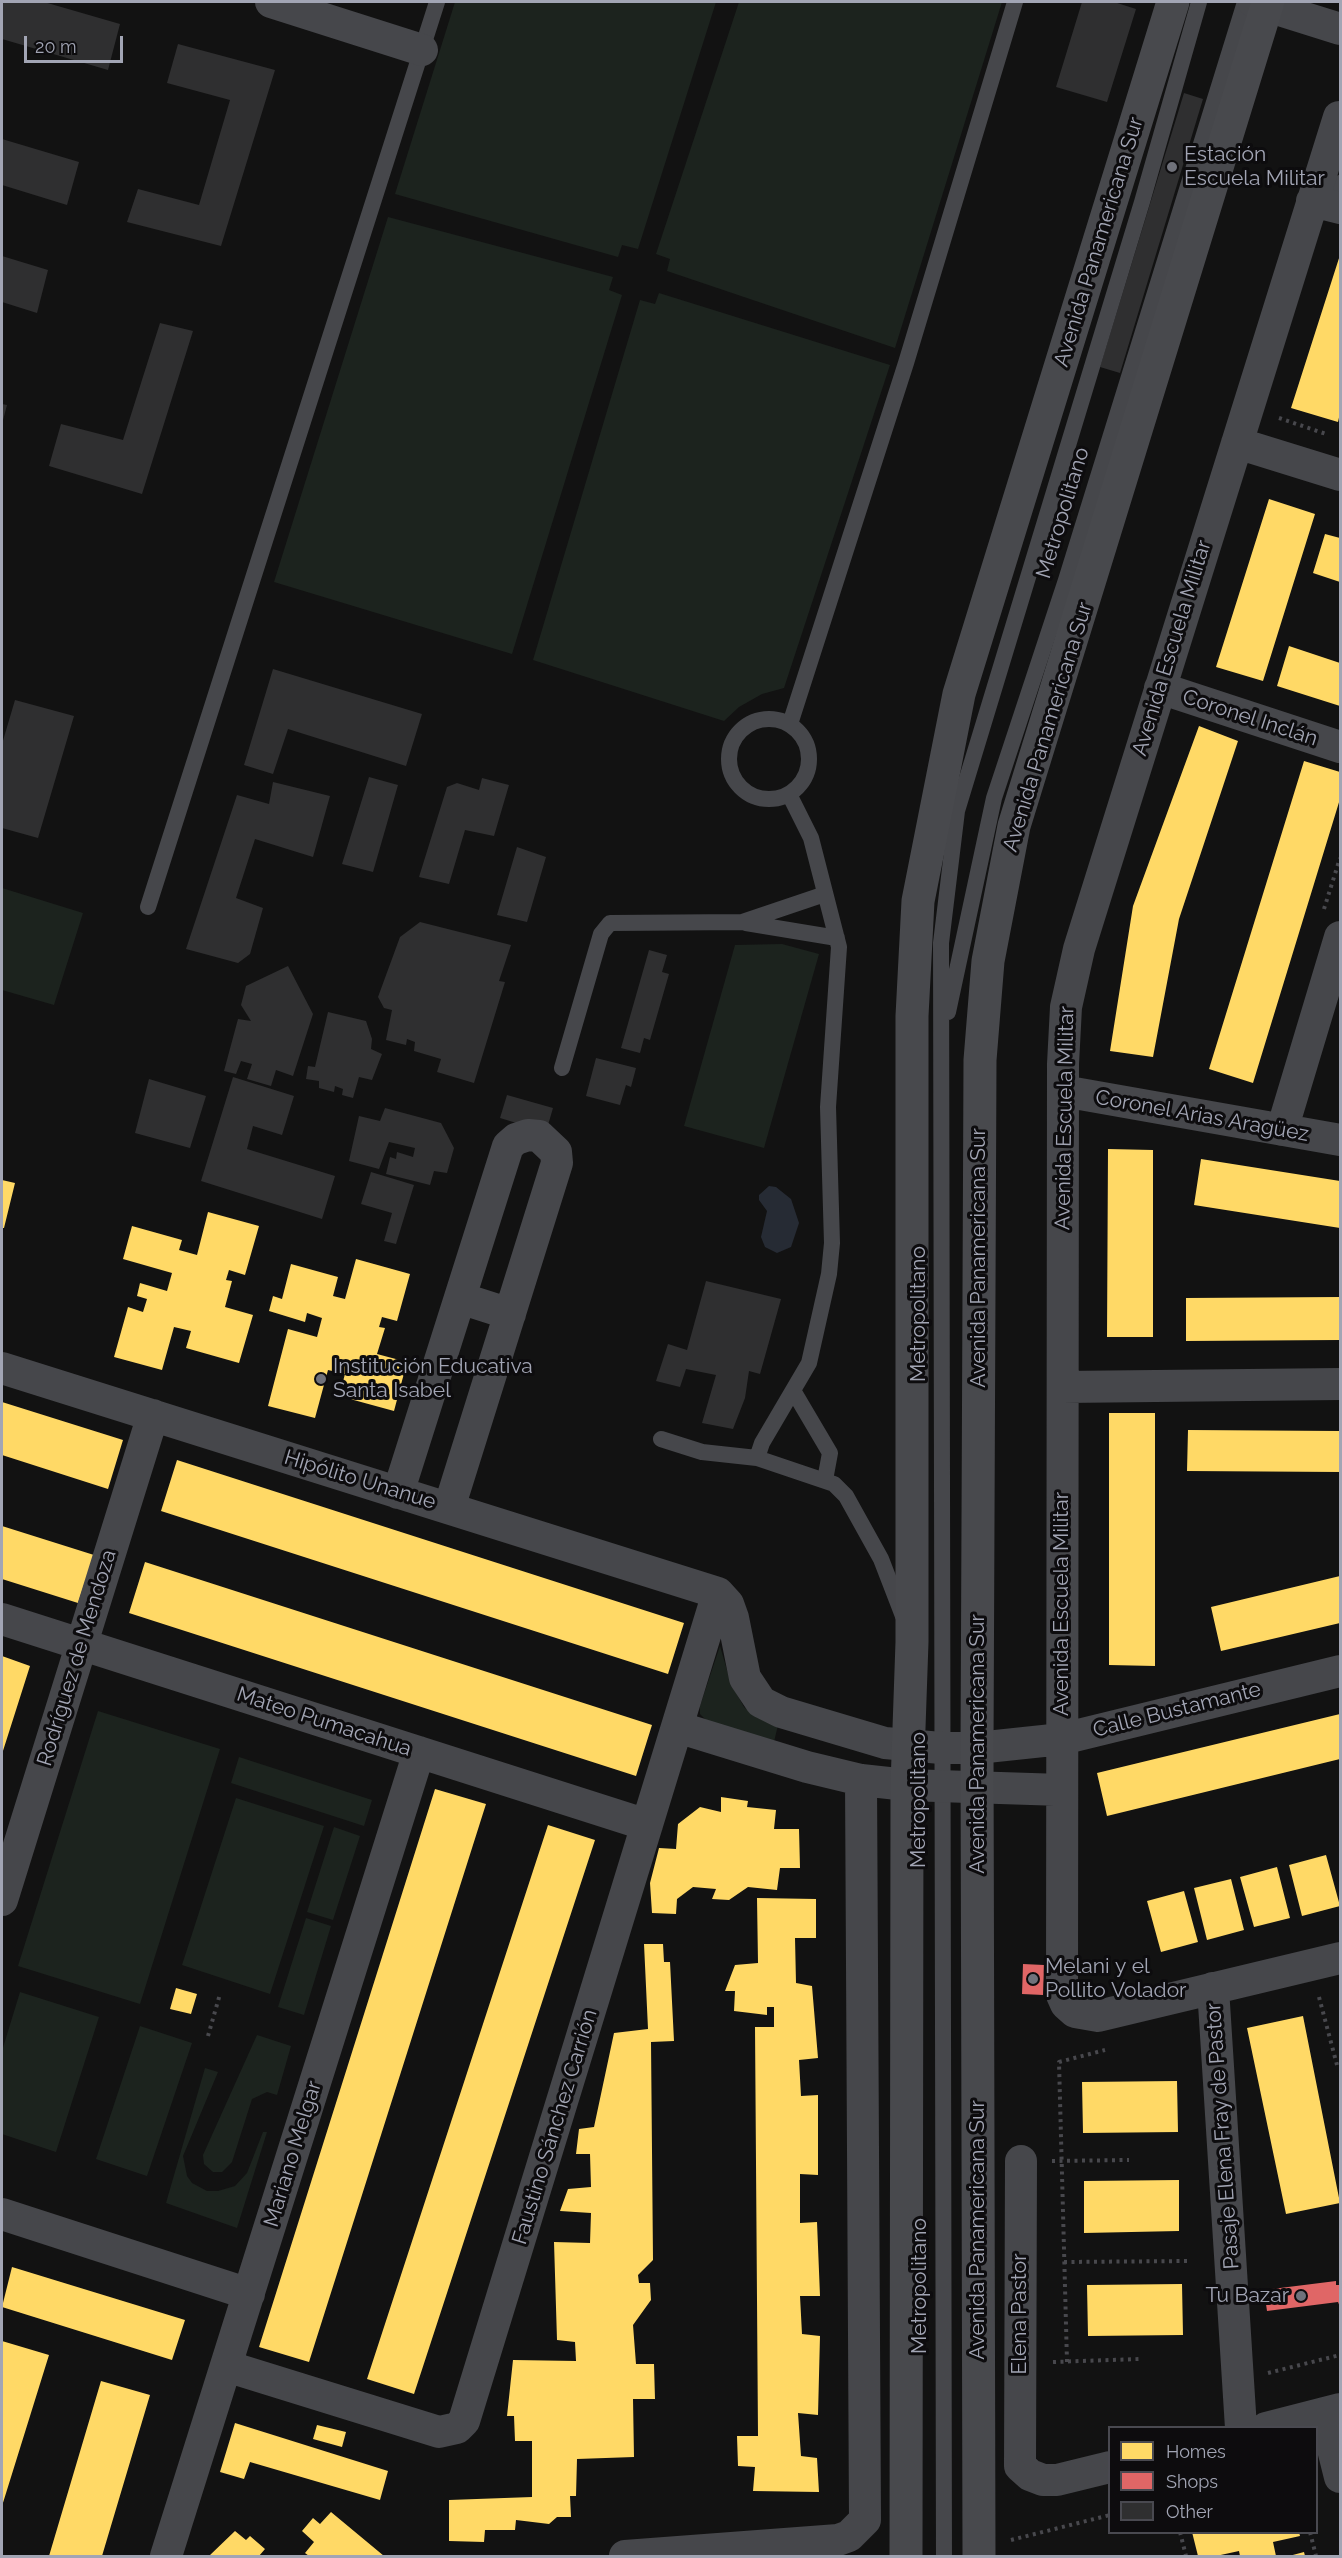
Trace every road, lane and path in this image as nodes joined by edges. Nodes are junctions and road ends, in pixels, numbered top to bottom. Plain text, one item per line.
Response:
1 (271, 2) edge
2 (437, 2) edge
3 (1015, 2) edge
4 (1173, 2) edge
5 (1199, 2) edge
6 (1259, 3) edge
7 (1341, 29) edge
8 (422, 50) junction
9 (1339, 117) dead end
10 (1330, 199) edge
11 (1276, 417) dead end
12 (1330, 435) dead end
13 (1237, 443) junction
14 (1341, 475) edge
15 (1160, 688) junction
16 (790, 724) junction
17 (1341, 747) edge
18 (789, 794) junction
19 (825, 894) junction
20 (148, 907) dead end
21 (742, 922) junction
22 (1341, 937) edge
23 (837, 938) junction
24 (942, 1043) junction
25 (562, 1068) dead end
26 (1063, 1091) junction
27 (1282, 1130) junction
28 (1341, 1140) edge
29 (460, 1298) junction
30 (510, 1314) junction
31 (2, 1368) edge
32 (1341, 1384) edge
33 (1063, 1387) junction
34 (794, 1392) junction
35 (153, 1415) junction
36 (661, 1439) dead end
37 (757, 1458) junction
38 (825, 1479) junction
39 (398, 1493) junction
40 (449, 1508) junction
41 (718, 1593) junction
42 (2, 1619) edge
43 (912, 1642) junction
44 (82, 1645) junction
45 (1341, 1671) edge
46 (677, 1727) junction
47 (1062, 1739) junction
48 (908, 1746) junction
49 (941, 1748) junction
50 (977, 1748) junction
51 (419, 1752) junction
52 (861, 1780) junction
53 (907, 1785) junction
54 (941, 1787) junction
55 (977, 1788) junction
56 (1062, 1790) junction
57 (647, 1825) junction
58 (2, 1900) edge
59 (1341, 1958) edge
60 (1214, 1988) junction
61 (220, 1994) dead end
62 (1319, 1997) dead end
63 (208, 2036) dead end
64 (1059, 2062) dead end
65 (1337, 2065) dead end
66 (1130, 2160) dead end
67 (1021, 2161) joint
68 (1062, 2161) junction
69 (4, 2224) edge
70 (1190, 2261) dead end
71 (1064, 2262) junction
72 (249, 2294) junction
73 (1341, 2355) edge
74 (1139, 2359) dead end
75 (1067, 2361) junction
76 (1020, 2363) junction
77 (226, 2366) junction
78 (1260, 2375) dead end
79 (1332, 2411) edge
80 (1241, 2426) edge
81 (1270, 2426) edge
82 (1108, 2467) edge
83 (1341, 2477) edge
84 (1108, 2516) edge
85 (1180, 2534) edge
86 (1310, 2534) edge
87 (1009, 2541) dead end
88 (728, 2553) edge
89 (166, 2556) edge
90 (624, 2556) edge
91 (906, 2556) edge
92 (944, 2556) edge
93 (979, 2556) edge
94 (1186, 2556) edge
95 (1316, 2556) edge

1 - 8 street
2 - 8 lane
3 - 16 lane
4 - 43 main road, Avenida Panamericana Sur
5 - 24 lane, Metropolitano
6 - 7 street
6 - 24 lane, Metropolitano
6 - 50 main road, Avenida Panamericana Sur
8 - 20 lane
9 - 10 street, Avenida Escuela Militar
10 - 13 street, Avenida Escuela Militar
11 - 12 path
13 - 14 street
13 - 15 street, Avenida Escuela Militar
15 - 17 street, Coronel Inclán
15 - 26 street, Avenida Escuela Militar
16 - 18 lane
16 - 18 lane
18 - 19 lane
19 - 21 lane
19 - 23 lane
21 - 23 lane
21 - 25 lane
22 - 27 street
23 - 34 lane
24 - 49 lane, Metropolitano
26 - 27 street, Coronel Arias Aragüez
26 - 33 street, Avenida Escuela Militar
27 - 28 street, Coronel Arias Aragüez
29 - 30 street
29 - 30 street
29 - 39 street
30 - 40 street
31 - 35 street, Hipólito Unanue
32 - 33 street
33 - 47 street, Avenida Escuela Militar
34 - 37 lane
34 - 38 lane
35 - 39 street, Hipólito Unanue
35 - 44 street, Rodríguez de Mendoza
36 - 37 lane
37 - 38 lane
38 - 43 lane
39 - 40 street, Hipólito Unanue
40 - 41 street, Hipólito Unanue
41 - 46 street, Faustino Sánchez Carrión
41 - 48 street, Calle Bustamante
42 - 44 street, Mateo Pumacahua
43 - 48 main road, Avenida Panamericana Sur
44 - 51 street, Mateo Pumacahua
44 - 58 street, Rodríguez de Mendoza
45 - 47 street, Calle Bustamante
46 - 52 street
46 - 57 street, Faustino Sánchez Carrión
47 - 50 street, Calle Bustamante
47 - 56 street, Avenida Escuela Militar
48 - 49 street, Calle Bustamante
48 - 53 main road, Avenida Panamericana Sur
49 - 50 street, Calle Bustamante
49 - 54 lane, Metropolitano
50 - 55 main road, Avenida Panamericana Sur
51 - 57 street, Mateo Pumacahua
51 - 72 street, Mariano Melgar
52 - 53 street
52 - 88 street
53 - 54 street
53 - 91 main road, Avenida Panamericana Sur
54 - 55 street
54 - 92 lane, Metropolitano
55 - 56 street
55 - 93 main road, Avenida Panamericana Sur
56 - 60 street, Avenida Escuela Militar
57 - 77 street, Faustino Sánchez Carrión
59 - 60 street
60 - 80 street, Pasaje Elena Fray de Pastor
61 - 63 path
62 - 65 path
64 - 68 path
66 - 68 path
67 - 68 path
67 - 76 street, Elena Pastor
68 - 71 path
69 - 72 street
70 - 71 path
71 - 75 path
72 - 77 street, Mariano Melgar
73 - 78 path
74 - 75 path
75 - 76 path
76 - 82 street, Elena Pastor
77 - 89 street, Mariano Melgar
79 - 81 street
79 - 83 street
84 - 87 path
85 - 94 path
86 - 95 path
88 - 90 street

